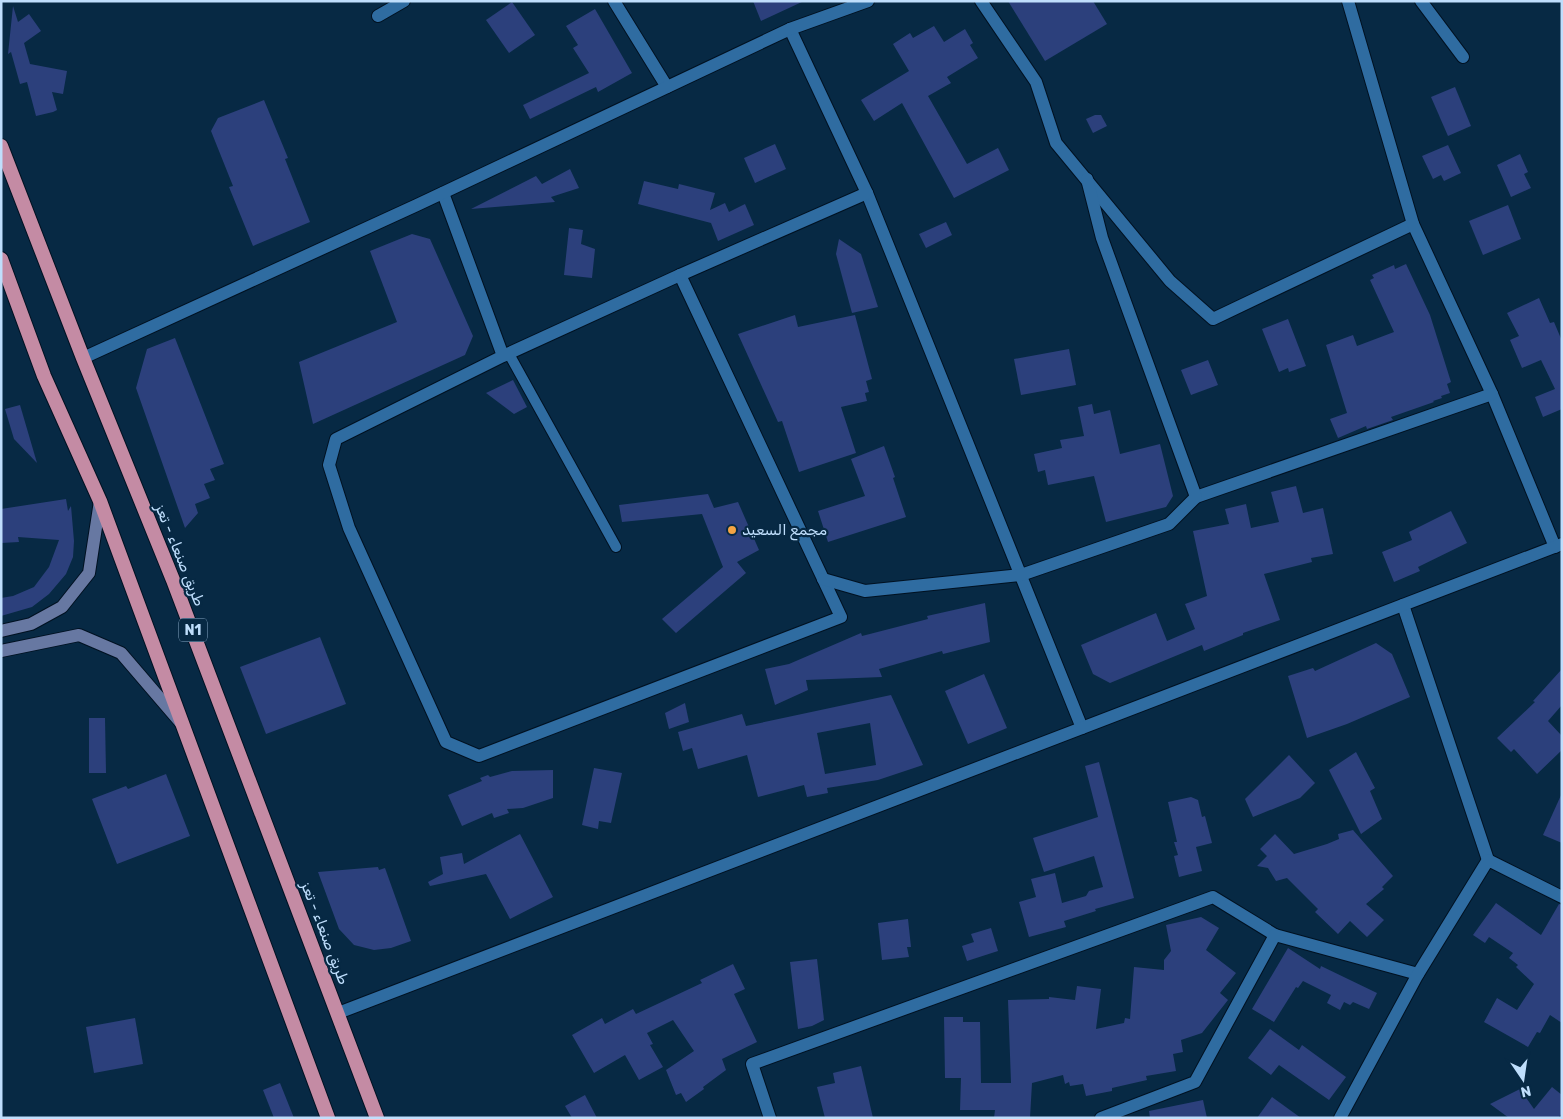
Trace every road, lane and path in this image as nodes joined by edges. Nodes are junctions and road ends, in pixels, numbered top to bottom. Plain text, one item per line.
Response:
1 (404, 1) edge
2 (614, 1) edge
3 (868, 1) edge
4 (981, 1) edge
5 (1348, 1) edge
6 (1421, 1) edge
7 (378, 16) dead end
8 (790, 29) junction
9 (1463, 57) dead end
10 (667, 87) junction
11 (1, 146) edge
12 (1087, 179) junction
13 (444, 193) junction
14 (866, 193) junction
15 (1413, 224) junction
16 (1, 259) edge
17 (680, 276) junction
18 (506, 355) junction
19 (83, 358) junction
20 (1492, 394) junction
21 (1196, 497) junction
22 (100, 501) junction
23 (1559, 546) edge
24 (616, 547) dead end
25 (1022, 575) junction
26 (823, 579) junction
27 (1403, 605) junction
28 (1, 631) edge
29 (1, 651) edge
30 (184, 728) junction
31 (1082, 728) junction
32 (1488, 860) junction
33 (1562, 897) edge
34 (1275, 936) junction
35 (1418, 974) junction
36 (338, 1013) junction
37 (322, 1101) junction
38 (320, 1118) edge
39 (328, 1118) edge
40 (377, 1118) edge
41 (770, 1118) edge
42 (1102, 1118) edge
43 (1340, 1118) edge

1 - 7 street
2 - 10 street
3 - 8 street
4 - 12 street
5 - 15 street
6 - 9 street
8 - 10 street
8 - 14 street
10 - 13 street
11 - 19 highway, طريق صنعاء - تعز / N1
12 - 15 street
12 - 21 street
13 - 18 street
13 - 19 street
14 - 17 street
14 - 25 street
15 - 20 street
16 - 22 highway
17 - 18 street
17 - 26 street
18 - 24 lane
18 - 26 street
19 - 36 highway, طريق صنعاء - تعز / N1
20 - 21 street
20 - 23 street
21 - 25 street
22 - 28 main road
22 - 30 highway
23 - 27 street
25 - 26 street
25 - 31 street
27 - 31 street
27 - 32 street
29 - 30 main road
30 - 37 highway
31 - 36 street
32 - 33 street
32 - 35 street
34 - 35 street
34 - 41 street
34 - 42 street
35 - 43 street
36 - 40 highway, طريق صنعاء - تعز / N1
37 - 38 lane
37 - 39 highway

